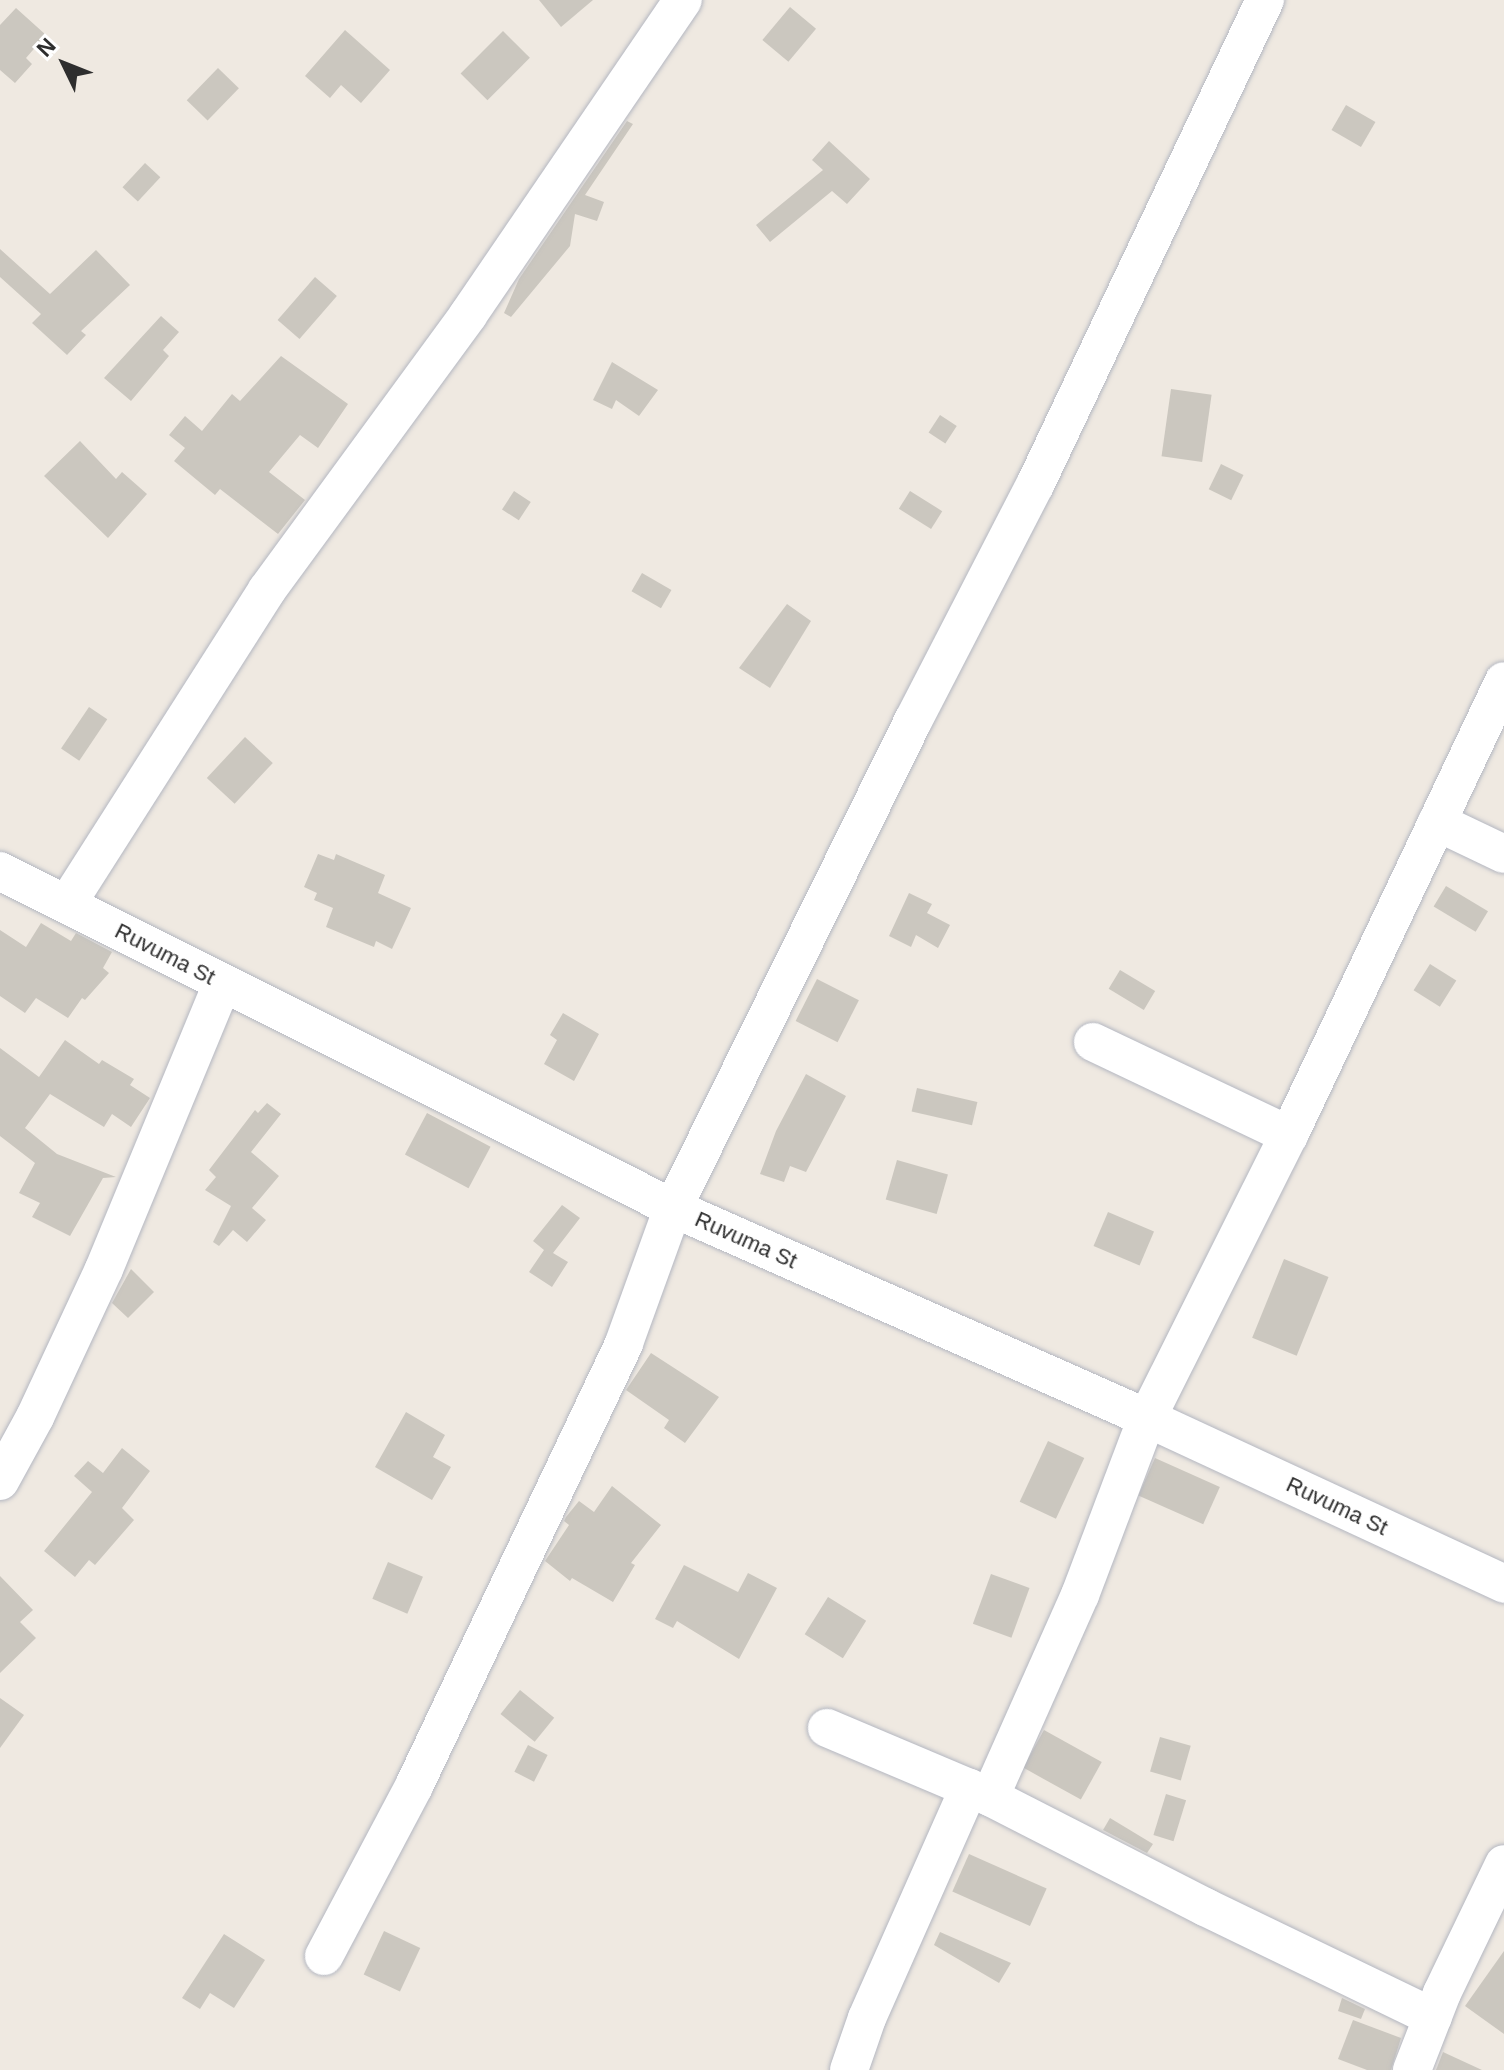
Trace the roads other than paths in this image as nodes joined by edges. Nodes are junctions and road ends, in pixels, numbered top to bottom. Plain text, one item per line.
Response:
1 (683, 0) edge
2 (1265, 0) edge
3 (1504, 681) edge
4 (1437, 822) junction
5 (1504, 854) edge
6 (0, 871) edge
7 (67, 904) junction
8 (222, 984) junction
9 (1093, 1042) dead end
10 (1289, 1135) junction
11 (673, 1208) junction
12 (1147, 1418) junction
13 (0, 1481) edge
14 (1504, 1584) edge
15 (827, 1728) dead end
16 (980, 1793) junction
17 (1504, 1864) edge
18 (324, 1956) dead end
19 (1433, 2017) junction
20 (849, 2070) edge
21 (1412, 2070) edge

1 - 7 street
2 - 11 street
3 - 4 street
4 - 5 street
4 - 10 street
6 - 7 street, Ruvuma St
7 - 8 street, Ruvuma St
8 - 11 street, Ruvuma St
8 - 13 street
9 - 10 street
10 - 12 street
11 - 12 street, Ruvuma St
11 - 18 street
12 - 14 street, Ruvuma St
12 - 16 street
15 - 16 street
16 - 19 street
16 - 20 street
17 - 19 street
19 - 21 street

